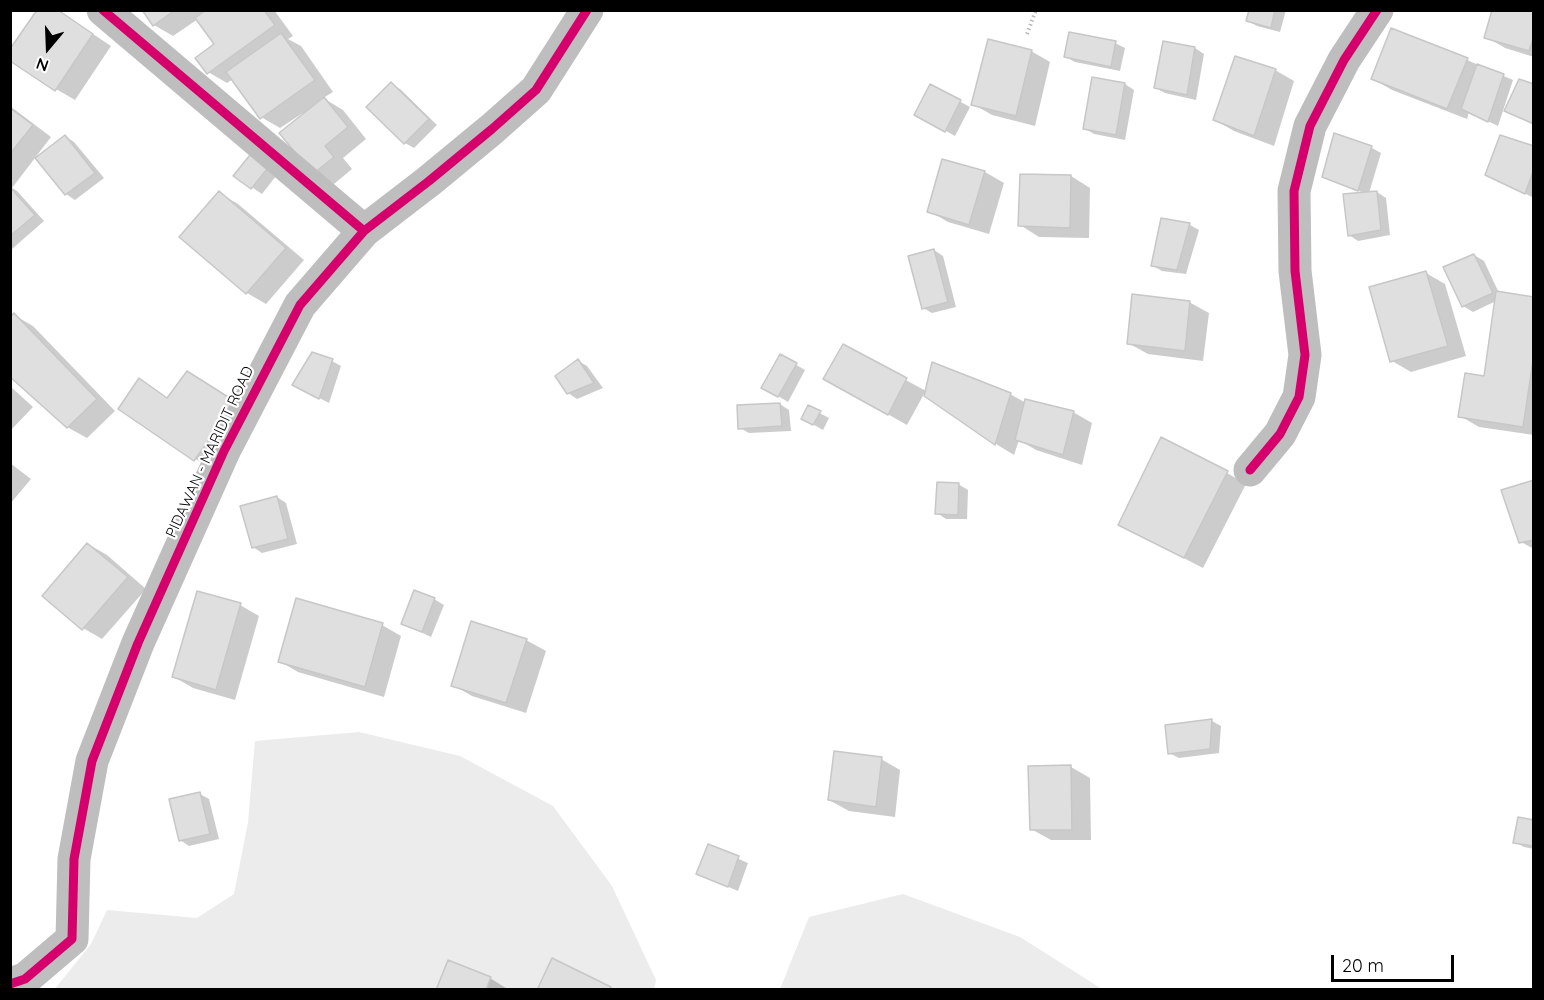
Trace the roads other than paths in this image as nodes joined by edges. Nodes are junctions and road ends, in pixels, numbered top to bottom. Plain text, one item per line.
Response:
1 (103, 10) edge
2 (587, 10) edge
3 (1377, 10) edge
4 (364, 231) junction
5 (1250, 470) dead end
6 (10, 984) edge

1 - 4 street
2 - 4 street, PIDAWAN - MARIDIT ROAD
3 - 5 street
4 - 6 street, PIDAWAN - MARIDIT ROAD

